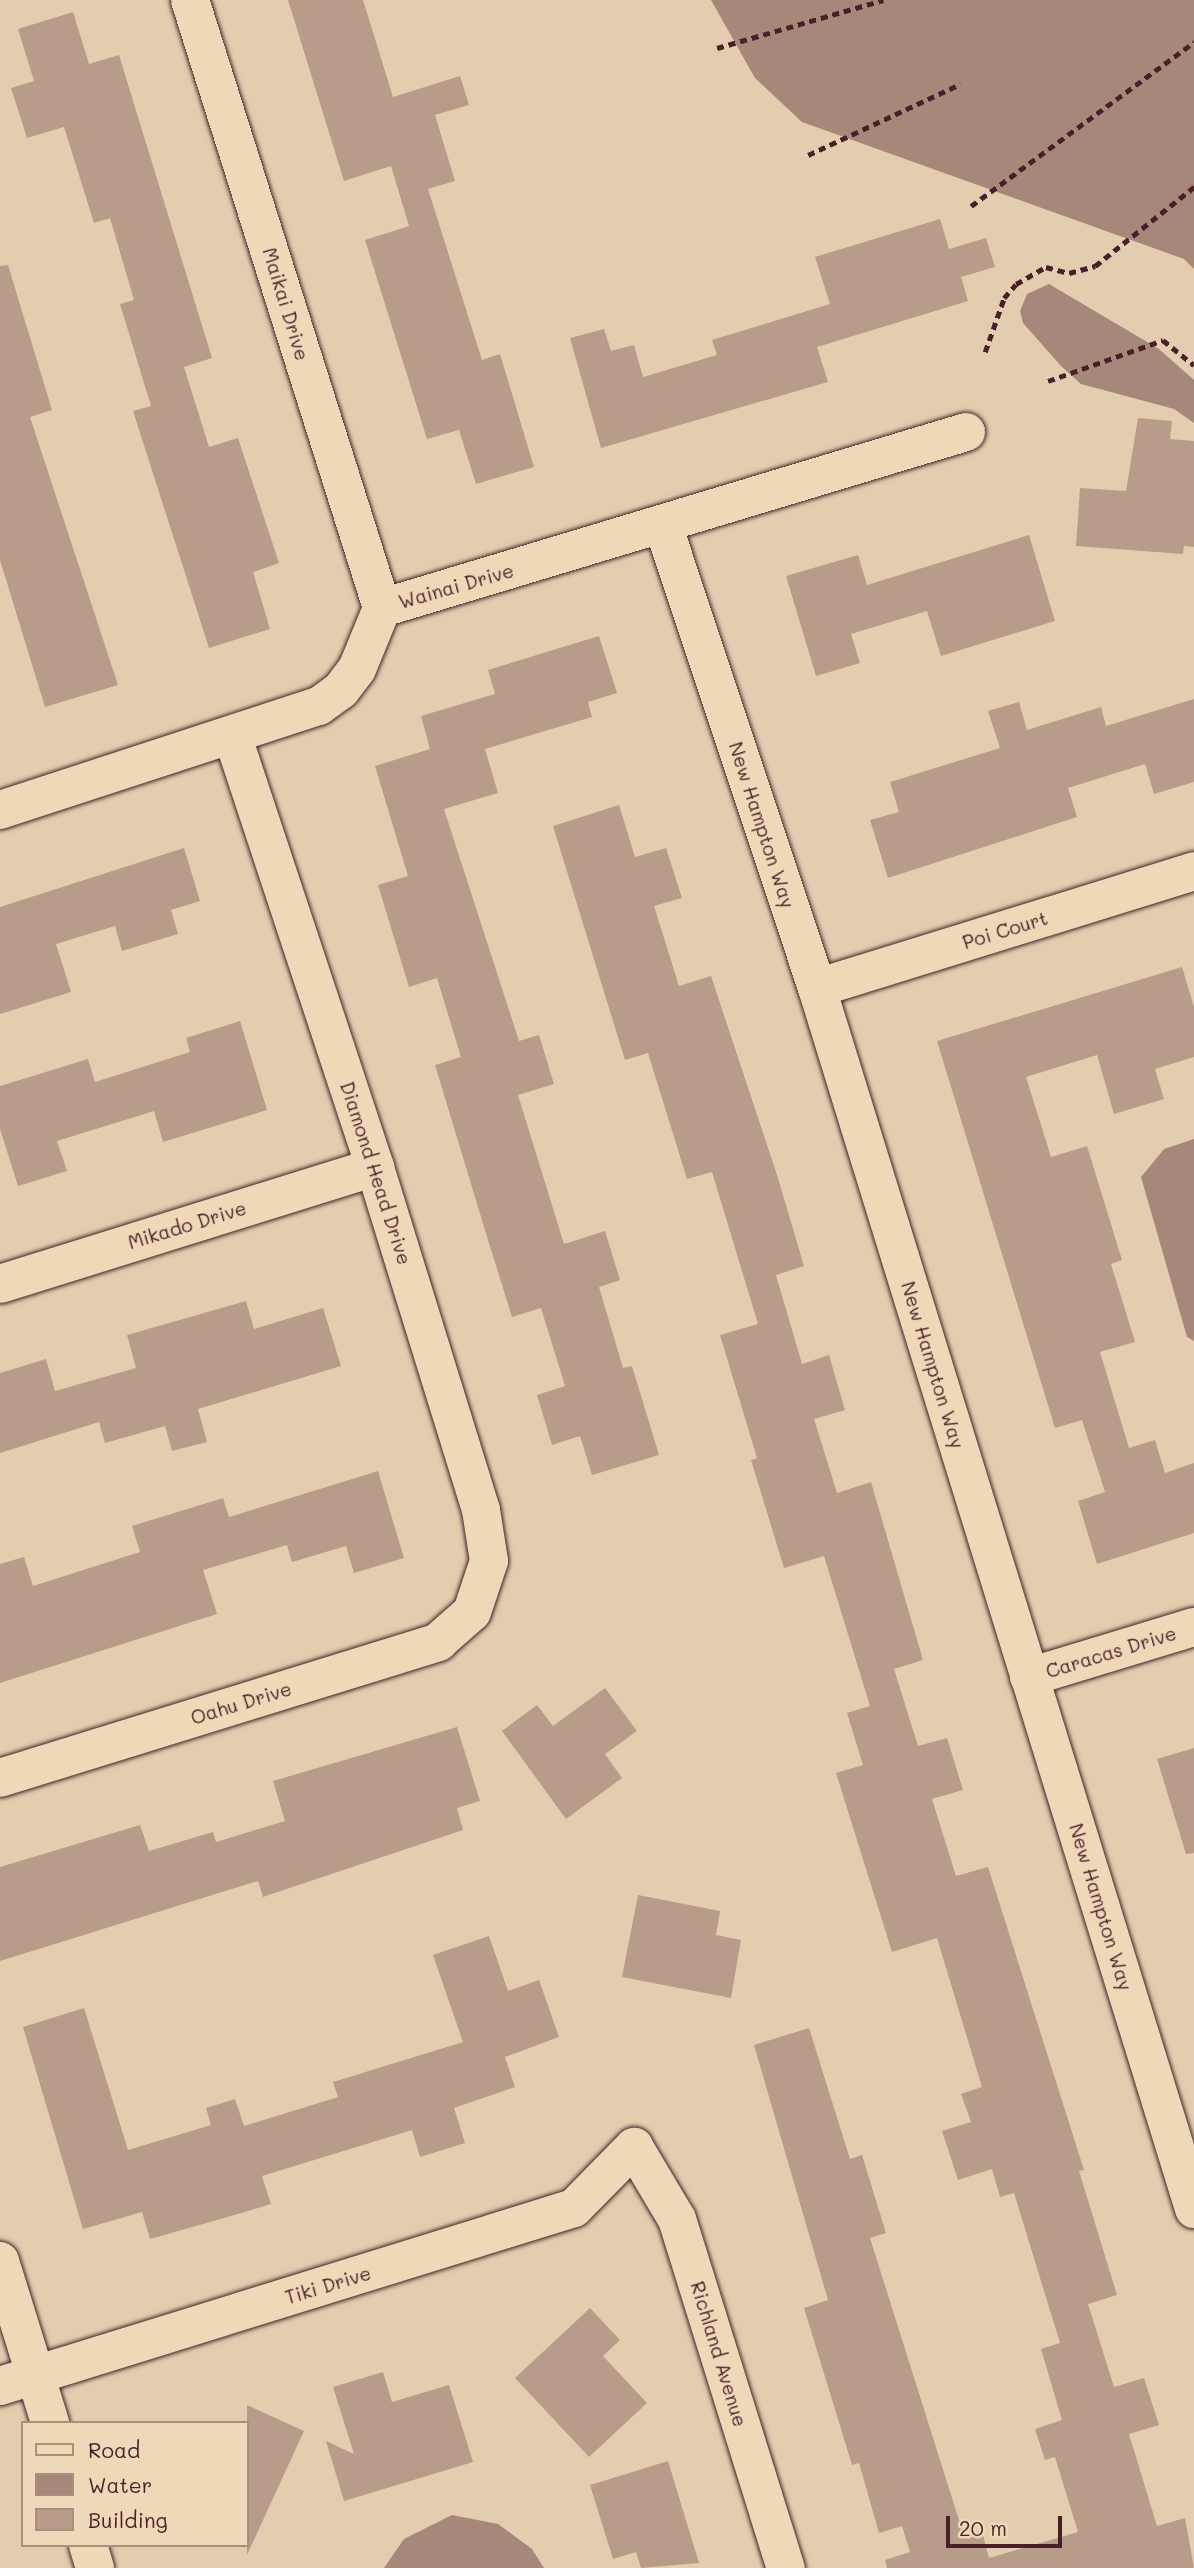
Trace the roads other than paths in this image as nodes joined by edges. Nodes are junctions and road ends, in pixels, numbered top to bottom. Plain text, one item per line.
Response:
1 (190, 0) edge
2 (966, 432) dead end
3 (663, 525) junction
4 (382, 608) junction
5 (233, 738) junction
6 (0, 810) edge
7 (1194, 872) edge
8 (817, 988) junction
9 (375, 1167) junction
10 (0, 1284) edge
11 (472, 1612) joint
12 (1194, 1627) edge
13 (1029, 1677) junction
14 (0, 1778) edge
15 (1180, 2106) edge
16 (634, 2147) joint
17 (1194, 2209) edge
18 (0, 2261) edge
19 (18, 2381) edge
20 (48, 2421) edge
21 (89, 2547) edge
22 (95, 2568) edge
23 (786, 2568) edge

1 - 4 street, Maikai Drive
2 - 3 street, Wainai Drive
3 - 4 street, Wainai Drive
3 - 8 street, New Hampton Way
4 - 5 street, Wainai Drive
5 - 6 street, Wainai Drive
5 - 9 street, Diamond Head Drive
7 - 8 street, Poi Court
8 - 13 street, New Hampton Way
9 - 10 street, Mikado Drive
9 - 11 street, Diamond Head Drive
11 - 14 street, Oahu Drive
12 - 13 street, Caracas Drive
13 - 15 street, New Hampton Way
15 - 17 street, New Hampton Way
16 - 19 street, Tiki Drive
16 - 23 street, Richland Avenue
18 - 19 street
19 - 20 street
21 - 22 street

